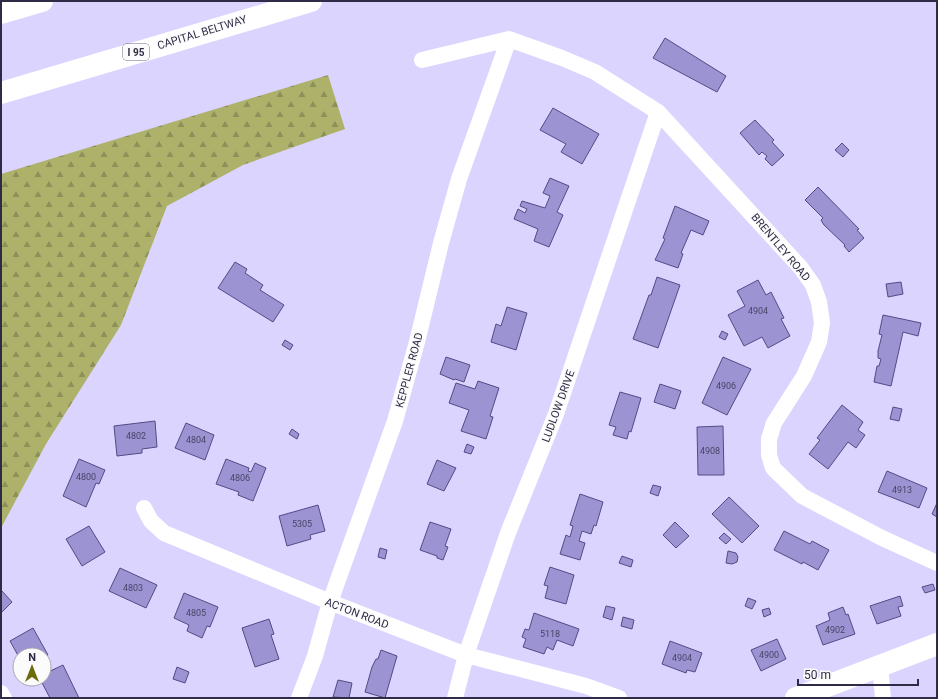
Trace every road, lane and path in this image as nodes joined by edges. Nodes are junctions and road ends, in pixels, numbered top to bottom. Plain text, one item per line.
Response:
1 (42, 1) edge
2 (311, 1) edge
3 (323, 1) edge
4 (270, 12) junction
5 (1, 14) edge
6 (509, 39) junction
7 (422, 60) dead end
8 (1, 93) edge
9 (658, 112) junction
10 (144, 508) dead end
11 (937, 563) edge
12 (330, 602) junction
13 (937, 644) edge
14 (466, 655) junction
15 (880, 665) junction
16 (824, 692) edge
17 (1, 693) edge
18 (4, 698) edge
19 (299, 698) edge
20 (455, 698) edge
21 (619, 698) edge
22 (796, 698) edge
23 (883, 698) edge

1 - 5 main road
2 - 4 main road, CAPITAL BELTWAY / I 95
3 - 4 main road
4 - 8 main road, CAPITAL BELTWAY / I 95
6 - 7 street
6 - 9 street, BRENTLEY ROAD
6 - 12 street, KEPPLER ROAD
9 - 11 street, BRENTLEY ROAD
9 - 14 street, LUDLOW DRIVE
10 - 12 street, ACTON ROAD
12 - 14 street, ACTON ROAD
12 - 19 street, KEPPLER ROAD
13 - 15 main road
14 - 20 street, LUDLOW DRIVE
14 - 21 street, ACTON ROAD
15 - 16 main road
15 - 23 street
16 - 22 main road
17 - 18 street

